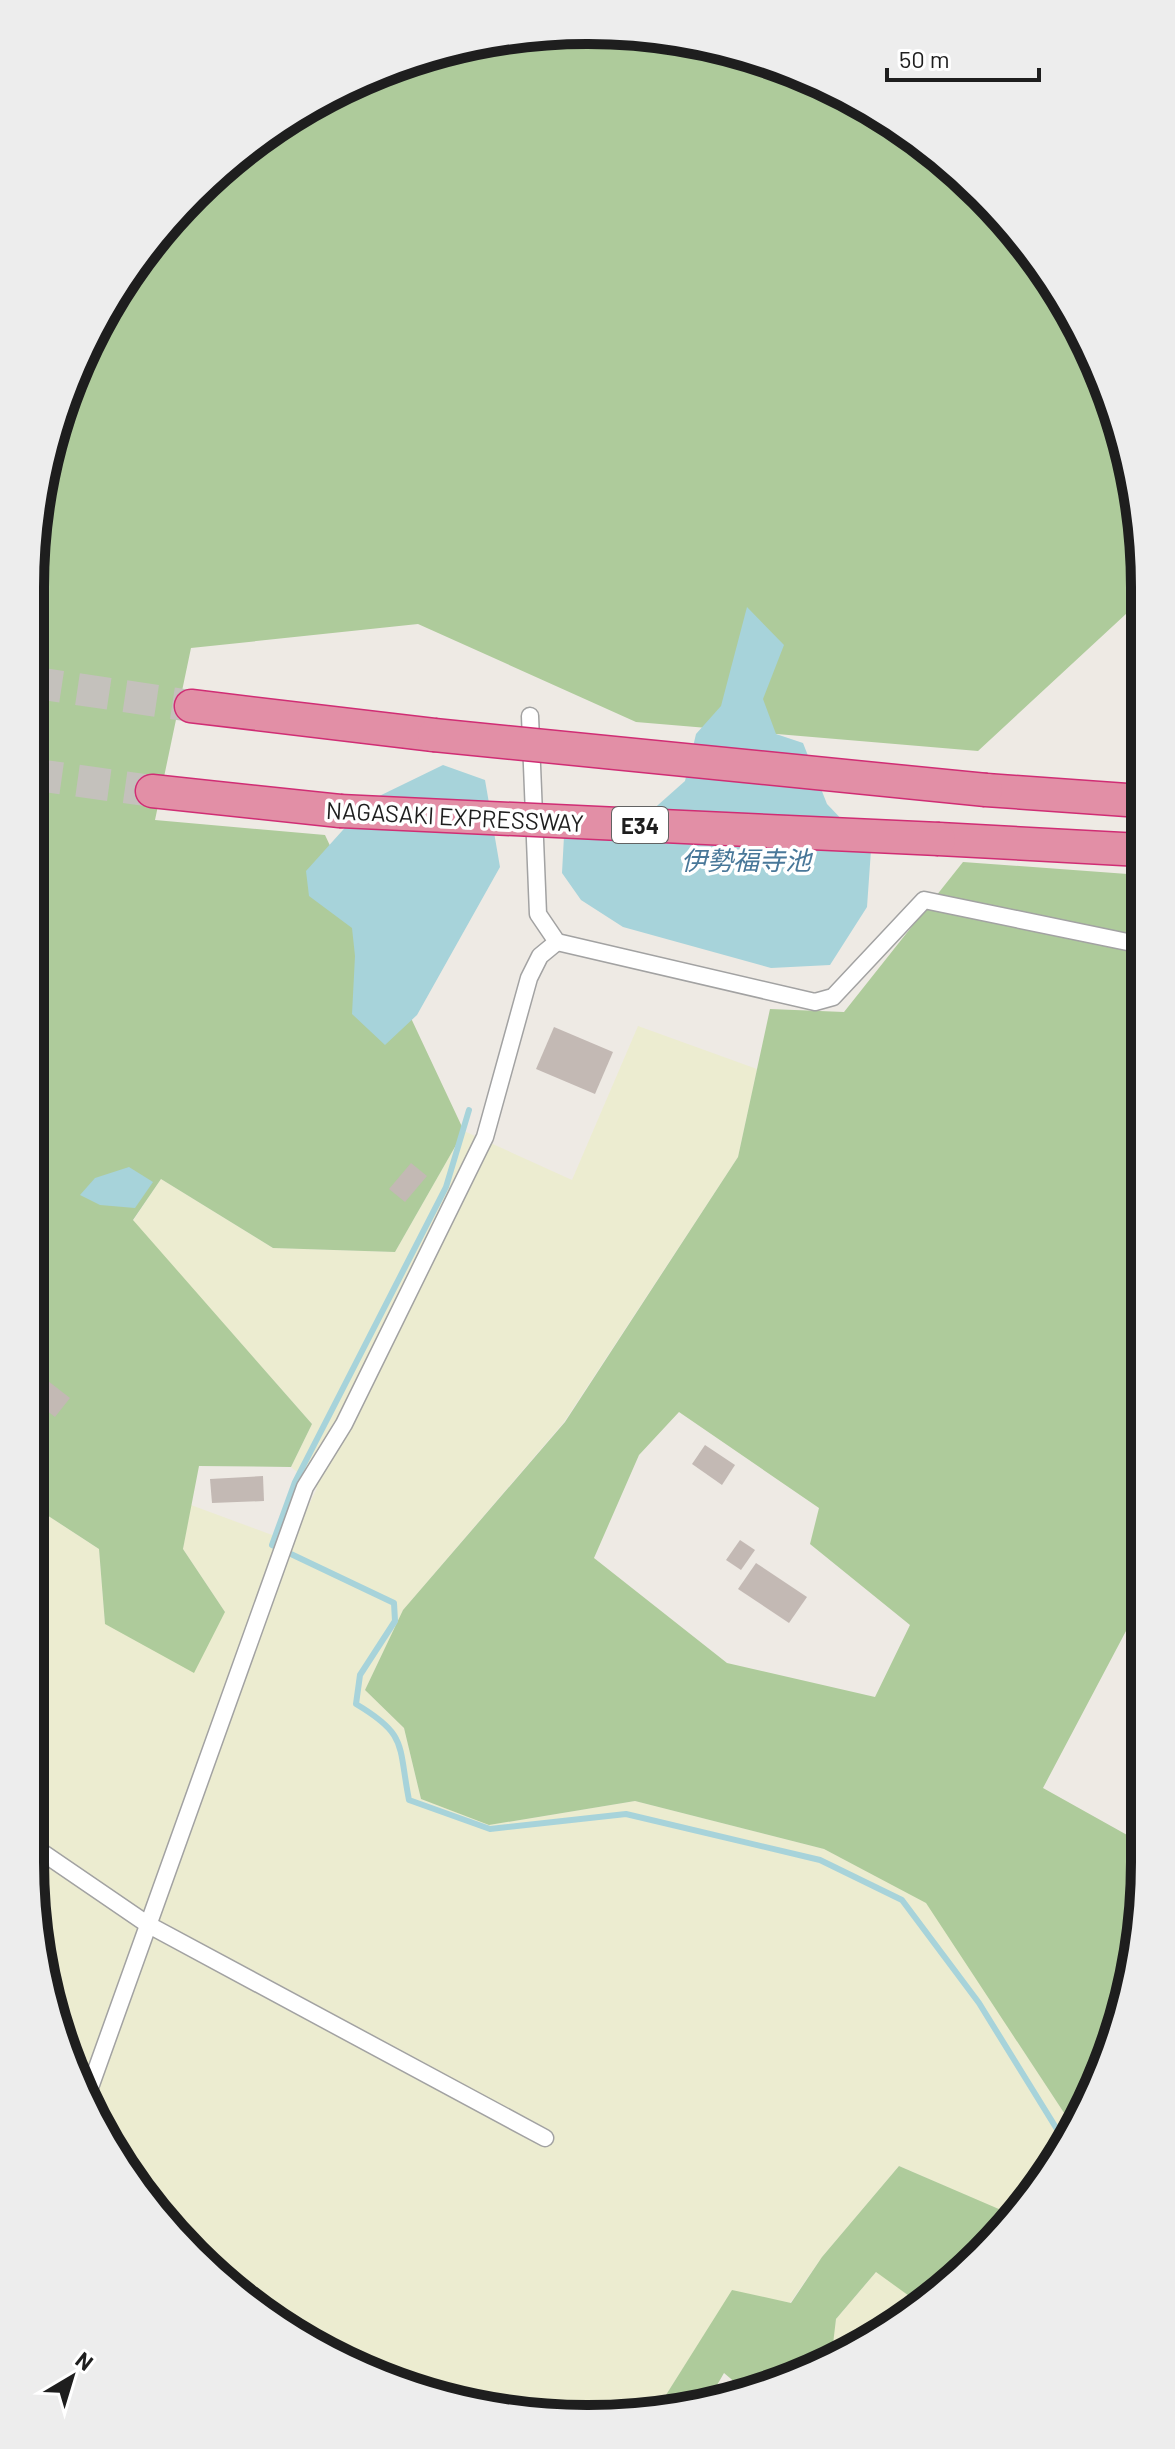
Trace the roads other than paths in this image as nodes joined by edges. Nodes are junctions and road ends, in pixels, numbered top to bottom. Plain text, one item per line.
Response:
1 (191, 706) tunnel mouth
2 (530, 716) dead end
3 (152, 791) tunnel mouth
4 (1131, 800) edge
5 (1131, 849) edge
6 (557, 942) junction
7 (1131, 943) edge
8 (44, 1854) edge
9 (147, 1924) junction
10 (91, 2083) edge
11 (545, 2138) dead end

1 - 4 highway, bridge
2 - 6 street
3 - 5 highway, NAGASAKI EXPRESSWAY / E34, bridge
6 - 7 street
6 - 9 street
8 - 9 street
9 - 10 street
9 - 11 street

